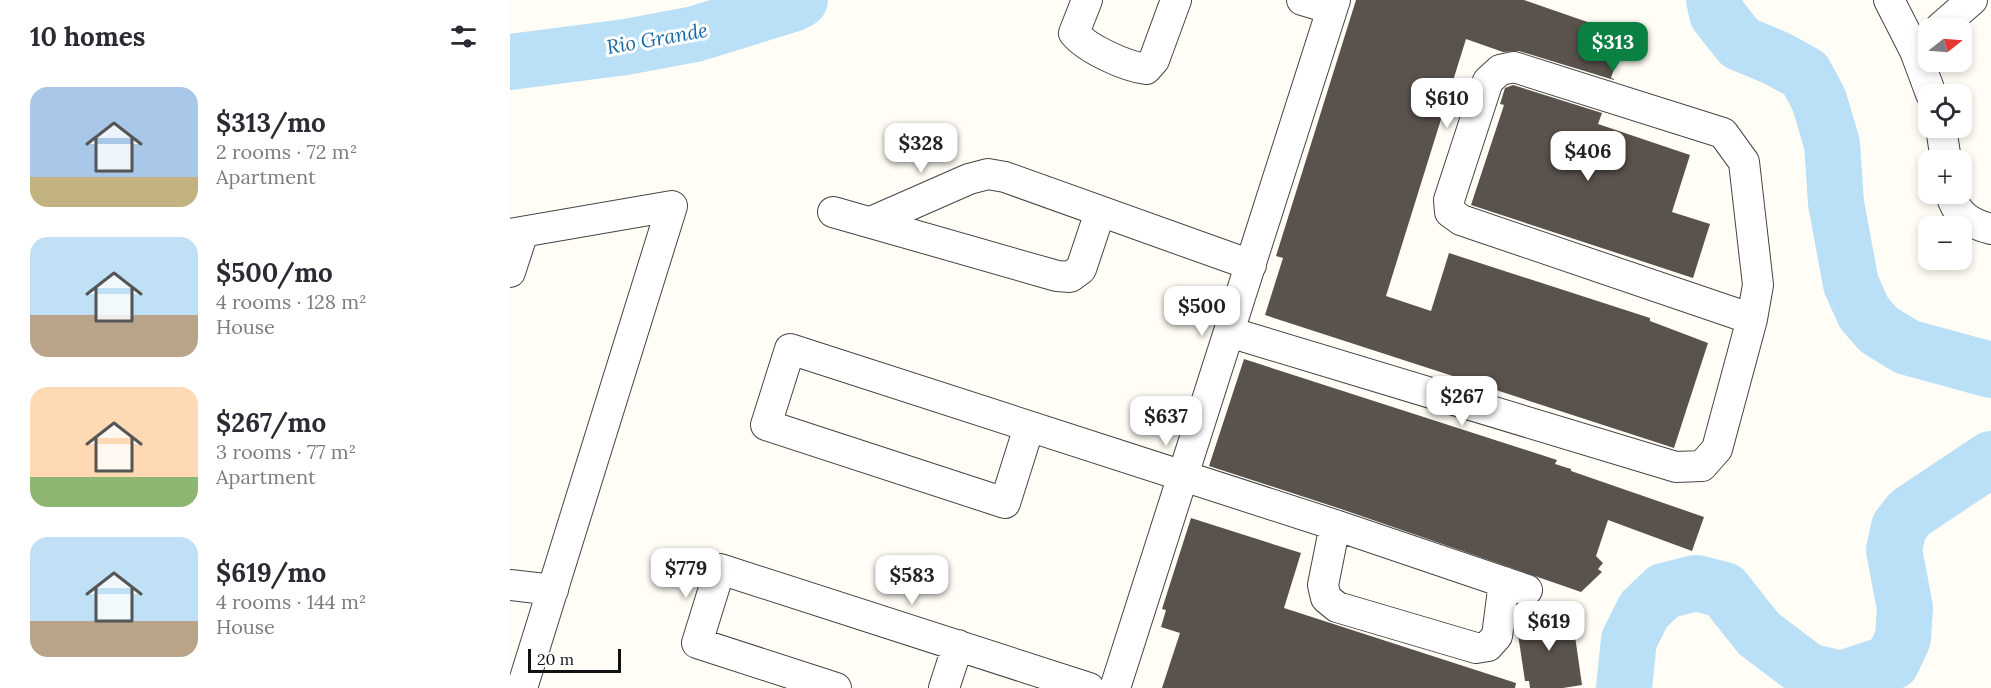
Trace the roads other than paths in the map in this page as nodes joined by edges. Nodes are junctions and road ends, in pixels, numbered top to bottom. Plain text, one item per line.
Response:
1 (1087, 0) edge
2 (1176, 0) edge
3 (1302, 0) edge
4 (1888, 0) edge
5 (1972, 0) edge
6 (1334, 5) edge
7 (1951, 18) edge
8 (1918, 40) edge
9 (1955, 204) edge
10 (833, 212) dead end
11 (1100, 212) junction
12 (871, 222) junction
13 (1991, 229) edge
14 (517, 233) edge
15 (1251, 265) junction
16 (510, 272) edge
17 (1752, 319) junction
18 (1229, 332) junction
19 (1029, 427) junction
20 (1183, 477) junction
21 (1335, 525) junction
22 (510, 585) edge
23 (553, 590) junction
24 (958, 645) junction
25 (522, 688) edge
26 (836, 688) edge
27 (944, 688) edge
28 (1089, 688) edge
29 (1115, 688) edge

1 - 2 street
3 - 6 street
4 - 8 street
5 - 7 street
6 - 15 street
9 - 13 street
10 - 12 street
11 - 12 street
11 - 12 street
11 - 15 street
14 - 16 street
14 - 23 street
15 - 18 street
17 - 17 street
17 - 18 street
18 - 20 street
19 - 19 street
19 - 20 street
20 - 21 street
20 - 29 street
21 - 21 street
22 - 23 street
23 - 25 street
24 - 26 street
24 - 27 street
24 - 28 street

